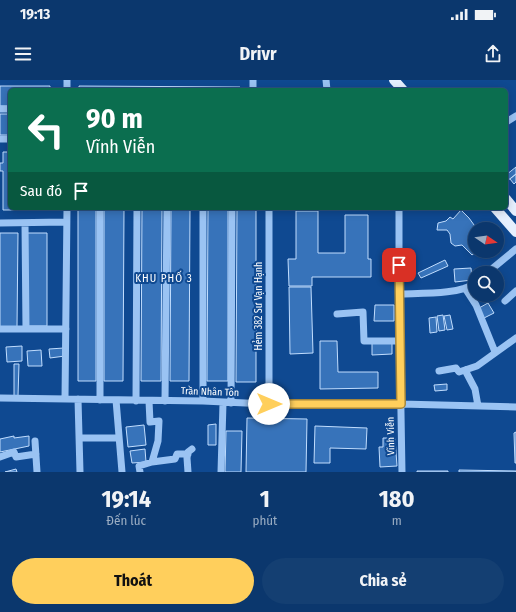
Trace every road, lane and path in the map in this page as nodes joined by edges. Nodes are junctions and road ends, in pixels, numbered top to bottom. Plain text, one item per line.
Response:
1 (508, 201) edge
2 (66, 210) edge
3 (100, 210) edge
4 (137, 210) edge
5 (167, 210) edge
6 (203, 210) edge
7 (232, 210) edge
8 (269, 210) edge
9 (399, 210) edge
10 (497, 210) edge
11 (516, 211) edge
12 (66, 222) junction
13 (0, 223) edge
14 (25, 223) junction
15 (516, 232) edge
16 (516, 249) edge
17 (495, 266) edge
18 (468, 286) edge
19 (465, 288) junction
20 (516, 291) edge
21 (399, 294) junction
22 (505, 301) dead end
23 (337, 314) dead end
24 (0, 329) edge
25 (26, 329) junction
26 (66, 329) junction
27 (516, 338) edge
28 (400, 341) junction
29 (495, 352) junction
30 (439, 370) dead end
31 (466, 370) junction
32 (0, 398) edge
33 (65, 399) junction
34 (78, 399) junction
35 (100, 400) junction
36 (116, 400) junction
37 (136, 401) junction
38 (149, 401) junction
39 (165, 401) junction
40 (203, 401) junction
41 (227, 403) junction
42 (269, 404) junction
43 (401, 404) junction
44 (478, 406) junction
45 (516, 407) edge
46 (79, 438) junction
47 (119, 438) junction
48 (35, 441) dead end
49 (36, 454) junction
50 (0, 457) edge
51 (152, 462) junction
52 (37, 472) edge
53 (80, 472) edge
54 (122, 472) edge
55 (140, 472) edge
56 (188, 472) edge
57 (221, 472) edge
58 (402, 472) edge

1 - 11 main road
2 - 12 street
3 - 35 street
4 - 37 street
5 - 39 street
6 - 40 street
7 - 41 street
8 - 42 street, Hẻm 382 Sư Vạn Hạnh
9 - 21 street, Vĩnh Viễn
10 - 15 main road
12 - 14 street
12 - 26 street
13 - 14 street
14 - 25 street
16 - 17 street
18 - 19 street
19 - 21 street
19 - 29 street
20 - 22 street
21 - 28 street, Vĩnh Viễn
23 - 28 street
24 - 25 street
25 - 26 street
26 - 33 street
27 - 29 street
28 - 43 street, Vĩnh Viễn
29 - 31 street
30 - 31 street
31 - 44 street
32 - 33 street, Trần Nhân Tôn
33 - 34 street, Trần Nhân Tôn
34 - 35 street, Trần Nhân Tôn
34 - 46 street
35 - 36 street, Trần Nhân Tôn
36 - 37 street, Trần Nhân Tôn
36 - 47 street
37 - 38 street, Trần Nhân Tôn
38 - 39 street, Trần Nhân Tôn
38 - 51 street
39 - 40 street, Trần Nhân Tôn
40 - 41 street, Trần Nhân Tôn
41 - 42 street, Trần Nhân Tôn
41 - 57 street
42 - 43 street, Trần Nhân Tôn
43 - 44 street, Trần Nhân Tôn
43 - 58 street, Vĩnh Viễn
44 - 45 street, Trần Nhân Tôn
46 - 47 street
46 - 53 street
47 - 54 street
48 - 49 street
49 - 50 street
49 - 52 street
51 - 55 street
51 - 56 street

